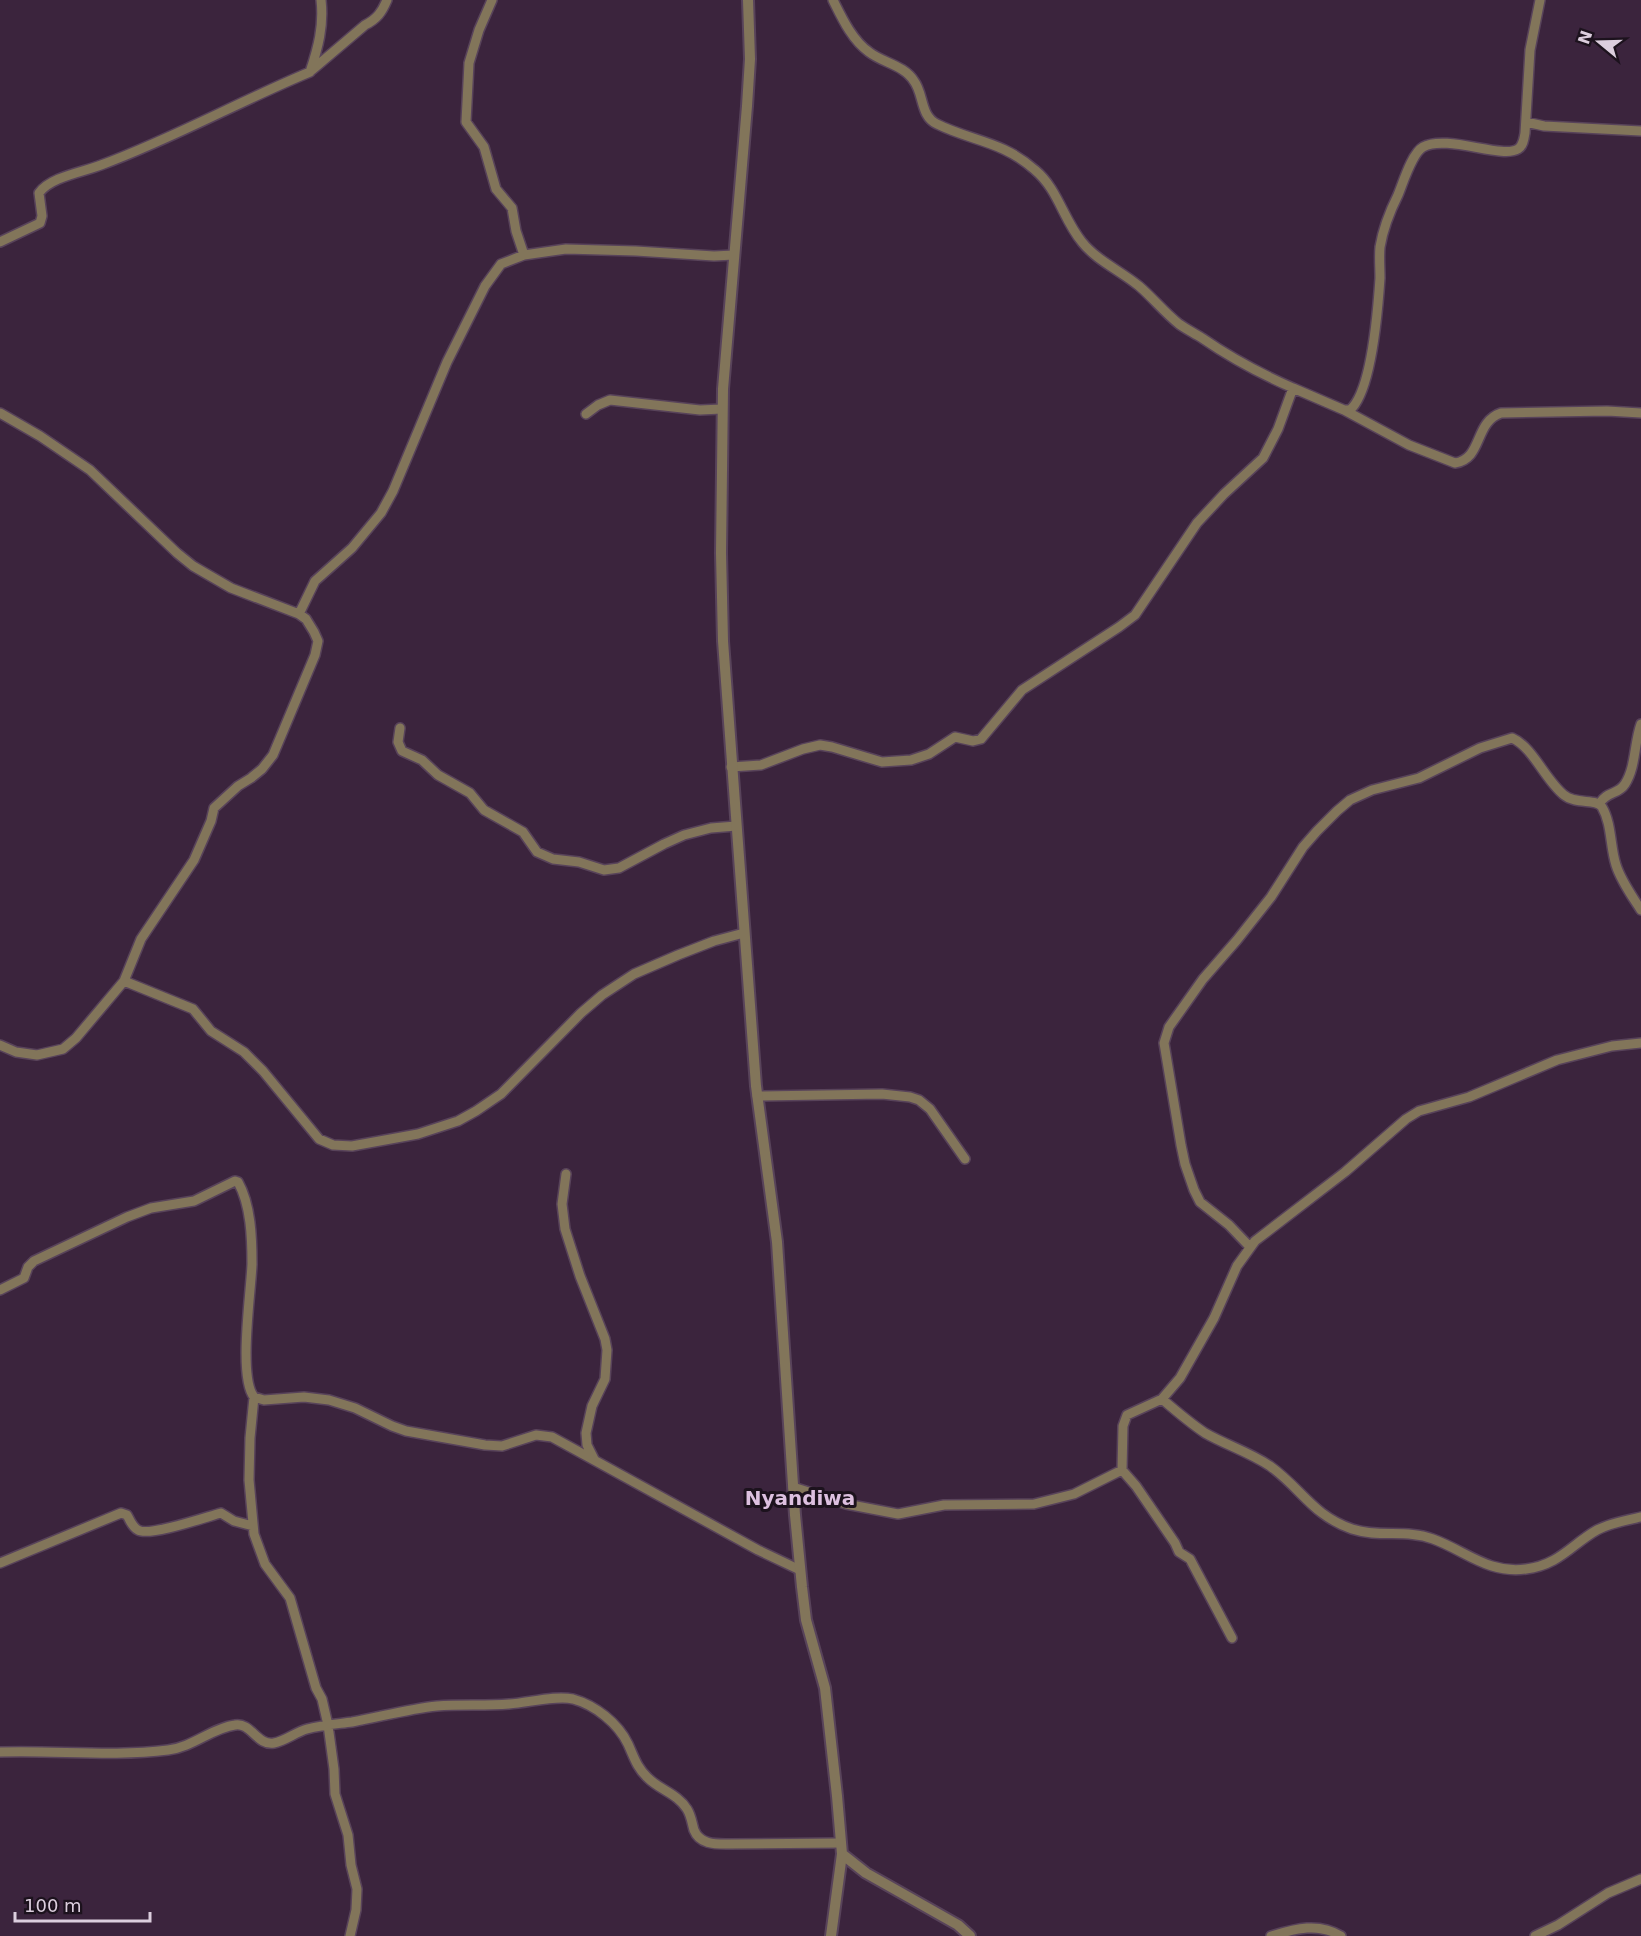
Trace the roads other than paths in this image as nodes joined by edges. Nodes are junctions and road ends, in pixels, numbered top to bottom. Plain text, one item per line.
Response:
1 (321, 0) edge
2 (387, 0) edge
3 (492, 0) edge
4 (748, 0) edge
5 (833, 0) edge
6 (1530, 0) edge
7 (1540, 0) edge
8 (1533, 27) junction
9 (310, 72) junction
10 (1526, 122) junction
11 (1641, 131) edge
12 (0, 242) edge
13 (524, 255) junction
14 (734, 255) junction
15 (1293, 388) junction
16 (722, 410) junction
17 (1344, 410) junction
18 (1641, 412) edge
19 (0, 413) edge
20 (586, 414) dead end
21 (299, 614) junction
22 (1641, 724) edge
23 (400, 728) dead end
24 (731, 767) junction
25 (1600, 803) junction
26 (736, 826) junction
27 (1641, 910) edge
28 (744, 933) junction
29 (124, 981) junction
30 (1641, 1043) edge
31 (0, 1044) edge
32 (757, 1096) junction
33 (965, 1159) dead end
34 (566, 1174) dead end
35 (1250, 1247) junction
36 (0, 1290) edge
37 (254, 1397) junction
38 (1162, 1399) junction
39 (595, 1461) junction
40 (1122, 1470) junction
41 (793, 1487) junction
42 (1641, 1517) edge
43 (253, 1526) junction
44 (0, 1563) edge
45 (800, 1570) junction
46 (1232, 1638) dead end
47 (328, 1725) junction
48 (0, 1752) edge
49 (841, 1848) junction
50 (1641, 1879) edge
51 (350, 1936) edge
52 (831, 1936) edge
53 (970, 1936) edge
54 (1271, 1936) edge
55 (1341, 1936) edge
56 (1535, 1936) edge

1 - 9 street
2 - 9 street
3 - 13 street
4 - 14 street
5 - 15 street
6 - 8 street
7 - 8 street
8 - 10 street
9 - 12 street
10 - 11 street
10 - 17 street
13 - 14 street
13 - 21 street
14 - 16 street
15 - 17 street
15 - 24 street
16 - 20 street
16 - 24 street
17 - 18 street
19 - 21 street
21 - 29 street
22 - 25 street
23 - 26 street
24 - 26 street
25 - 27 street
25 - 35 street
26 - 28 street
28 - 29 street
28 - 32 street
29 - 31 street
30 - 35 street
32 - 33 street
32 - 41 street
34 - 39 street
35 - 38 street
36 - 37 street
37 - 39 street
37 - 43 street
38 - 40 street
38 - 42 street
39 - 45 street
40 - 41 street
40 - 46 street
41 - 45 street
43 - 44 street
43 - 47 street
45 - 49 street
47 - 48 street
47 - 49 street
47 - 51 street
49 - 52 street
49 - 53 street
50 - 56 street
54 - 55 street

